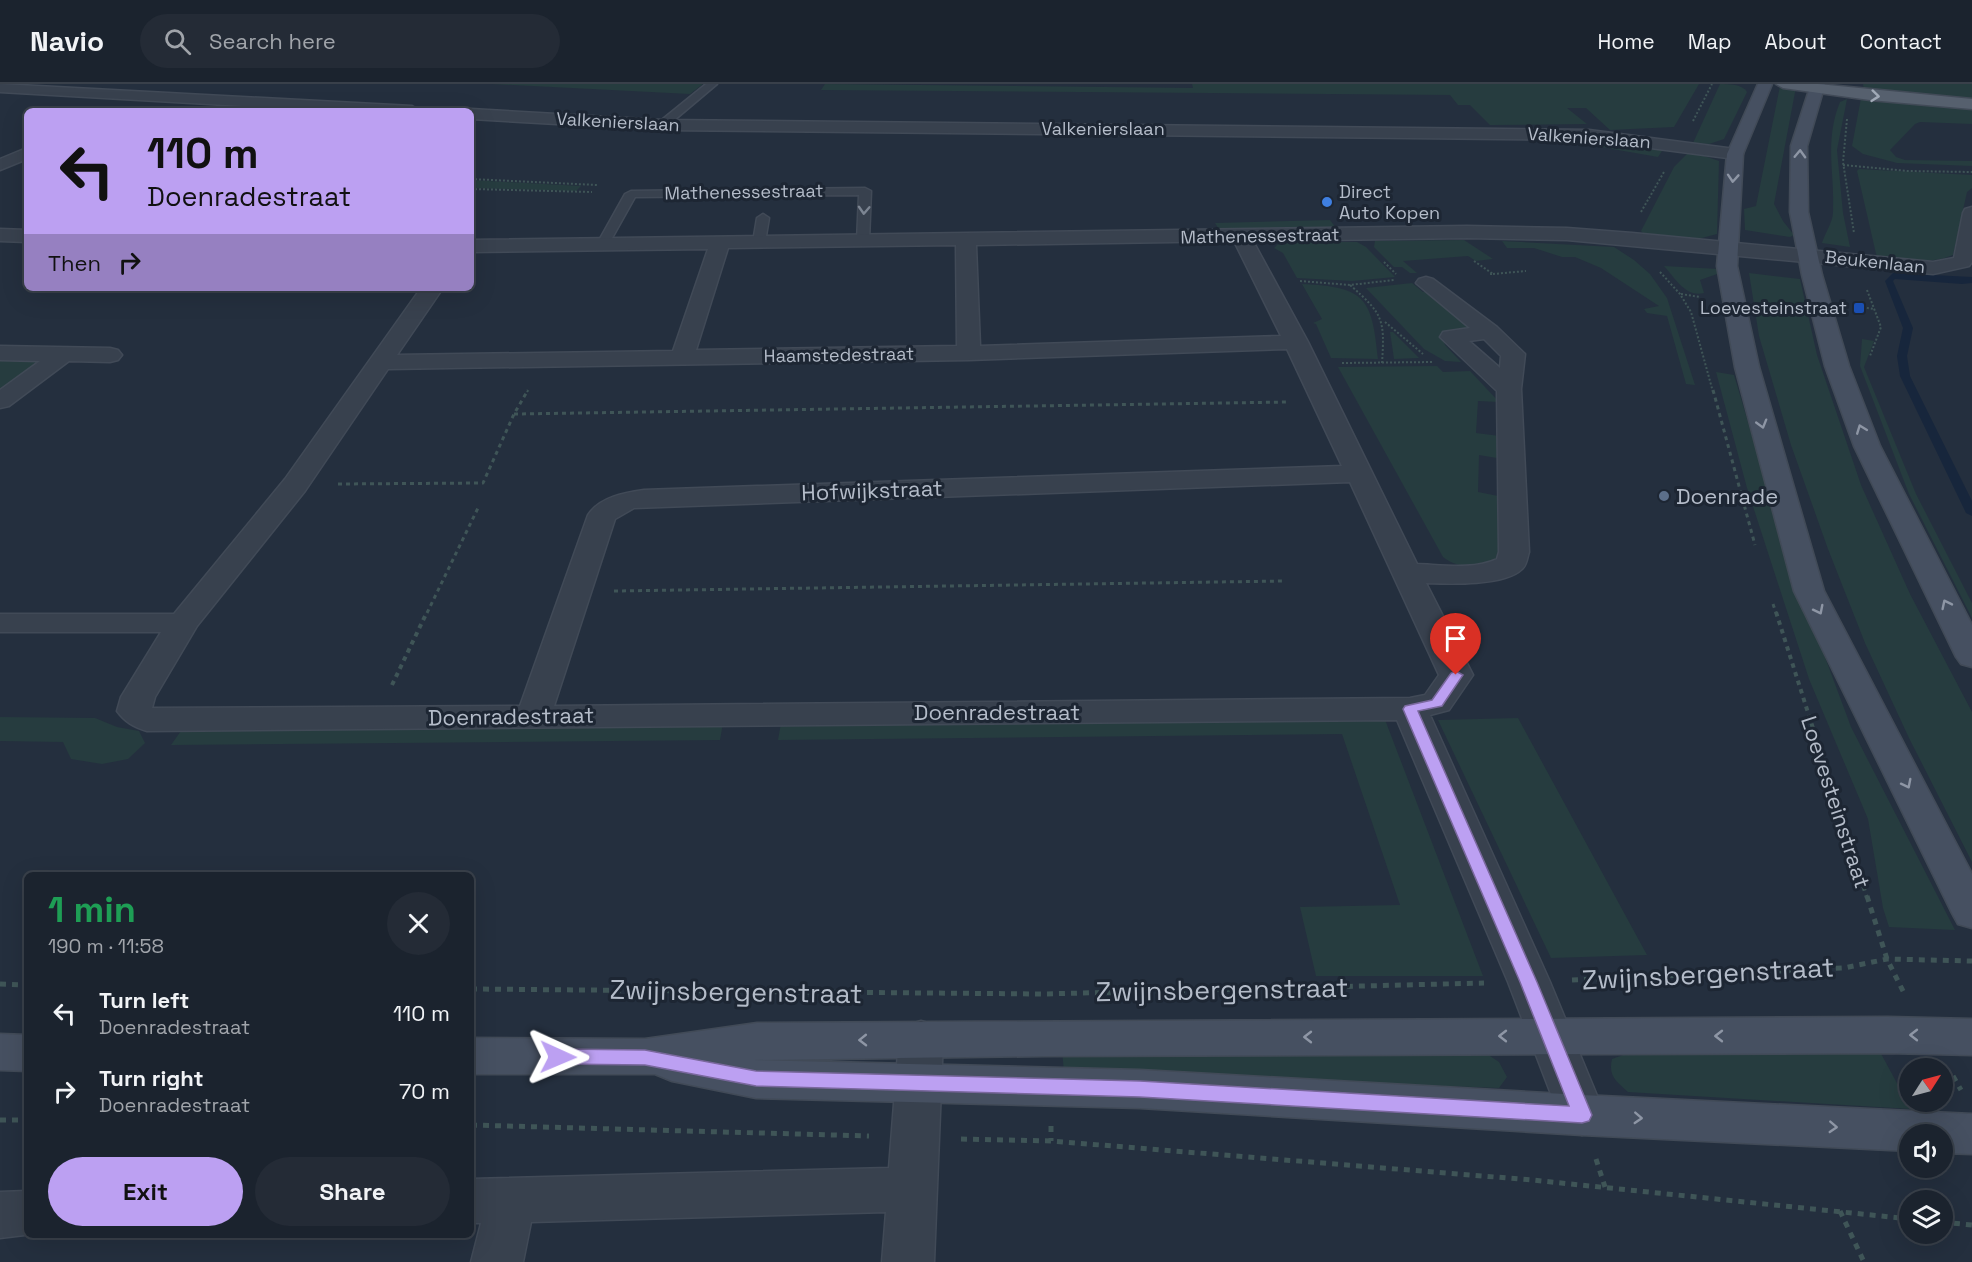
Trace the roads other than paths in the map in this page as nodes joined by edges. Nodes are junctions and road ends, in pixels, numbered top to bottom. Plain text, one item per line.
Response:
1 (182, 84) edge
2 (712, 84) edge
3 (1765, 84) edge
4 (1784, 84) edge
5 (1817, 86) edge
6 (0, 88) edge
7 (153, 96) junction
8 (1972, 104) edge
9 (126, 108) edge
10 (360, 108) edge
11 (474, 114) edge
12 (662, 125) junction
13 (24, 154) edge
14 (1735, 154) junction
15 (0, 165) edge
16 (1972, 213) edge
17 (763, 218) dead end
18 (0, 235) edge
19 (24, 236) edge
20 (1242, 236) junction
21 (966, 239) junction
22 (863, 241) junction
23 (720, 242) junction
24 (759, 242) junction
25 (603, 244) junction
26 (474, 246) edge
27 (1729, 248) junction
28 (1808, 256) junction
29 (1426, 283) dead end
30 (430, 291) edge
31 (1489, 332) junction
32 (0, 352) edge
33 (969, 353) junction
34 (1302, 353) junction
35 (64, 354) junction
36 (110, 355) dead end
37 (682, 357) junction
38 (381, 362) junction
39 (1509, 389) junction
40 (0, 401) edge
41 (1358, 474) junction
42 (1406, 573) junction
43 (0, 622) edge
44 (183, 623) junction
45 (1972, 657) edge
46 (1410, 709) junction
47 (534, 716) junction
48 (1972, 913) edge
49 (1550, 1036) junction
50 (1972, 1037) edge
51 (0, 1052) edge
52 (24, 1053) edge
53 (474, 1056) edge
54 (920, 1061) junction
55 (1967, 1112) edge
56 (1582, 1115) junction
57 (913, 1189) junction
58 (491, 1201) edge
59 (24, 1214) edge
60 (0, 1215) edge
61 (497, 1262) edge
62 (908, 1262) edge

1 - 7 street
2 - 12 lane
3 - 14 street
4 - 5 main road
5 -> 8 main road
28 -> 5 street
6 - 7 street
7 - 9 street
7 - 10 street
11 - 12 street, Valkenierslaan
12 - 14 street, Valkenierslaan
13 - 15 street
14 -> 27 street
16 - 28 street, Beukenlaan
17 - 24 lane
18 - 19 street
20 - 21 street, Mathenessestraat
20 - 27 street, Mathenessestraat
20 - 34 street, Doenradestraat
21 - 22 street, Mathenessestraat
21 - 33 street
22 - 24 street, Mathenessestraat
25 -> 22 lane, Mathenessestraat
23 - 24 street, Mathenessestraat
23 - 25 street, Mathenessestraat
23 - 37 street
25 - 26 street, Mathenessestraat
27 - 28 street, Beukenlaan
27 -> 48 street
45 -> 28 street
29 - 31 street
30 - 38 street, Doenradestraat
31 - 39 street
31 - 39 street
32 - 35 street
33 - 34 street, Haamstedestraat
33 - 37 street, Haamstedestraat
34 - 41 street, Doenradestraat
35 - 36 street
35 - 40 street
37 - 38 street, Haamstedestraat
38 - 44 street, Doenradestraat
39 - 42 street
41 - 42 street, Doenradestraat
41 - 47 street, Hofwijkstraat
42 - 46 street, Doenradestraat
43 - 44 street
44 - 47 street, Doenradestraat
46 - 47 street, Doenradestraat
46 - 49 street
50 -> 49 street, Zwijnsbergenstraat
49 -> 54 street, Zwijnsbergenstraat
49 - 56 street
51 - 52 street
53 - 54 street, Zwijnsbergenstraat
54 - 56 street, Zwijnsbergenstraat
54 - 57 street
56 -> 55 street, Zwijnsbergenstraat
57 - 58 street
57 - 62 street
58 - 61 street
59 - 60 street

